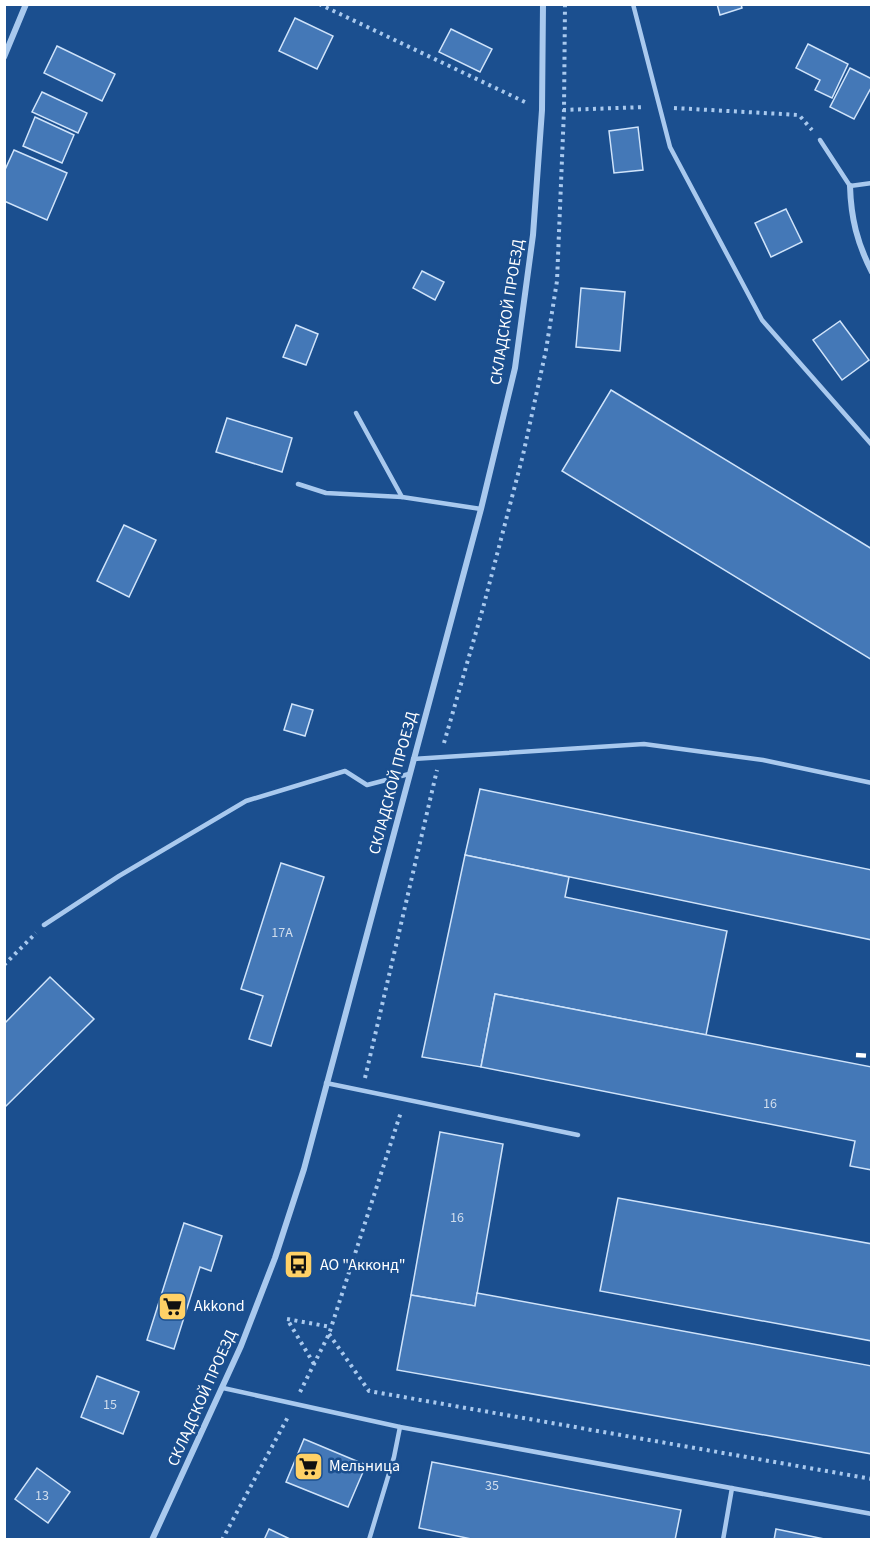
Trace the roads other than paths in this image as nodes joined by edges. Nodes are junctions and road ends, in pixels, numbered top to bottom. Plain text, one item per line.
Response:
1 (26, 4) edge
2 (543, 4) edge
3 (633, 4) edge
4 (4, 57) edge
5 (819, 140) road end
6 (872, 183) edge
7 (850, 186) junction
8 (872, 272) edge
9 (356, 413) dead end
10 (872, 445) edge
11 (298, 484) dead end
12 (402, 497) junction
13 (482, 509) junction
14 (413, 759) junction
15 (409, 774) junction
16 (872, 783) edge
17 (44, 925) road end
18 (326, 1083) junction
19 (578, 1136) dead end
20 (223, 1388) junction
21 (400, 1427) junction
22 (732, 1488) junction
23 (872, 1514) edge
24 (152, 1539) edge
25 (369, 1539) edge
26 (723, 1539) edge

1 - 4 street
2 - 13 street, СКЛАДСКОЙ ПРОЕЗД
3 - 10 lane
5 - 7 lane
6 - 7 lane
7 - 8 street
9 - 12 lane
11 - 12 lane
12 - 13 lane
13 - 14 street, СКЛАДСКОЙ ПРОЕЗД
14 - 15 street, СКЛАДСКОЙ ПРОЕЗД
14 - 16 lane
15 - 17 lane
15 - 18 street, СКЛАДСКОЙ ПРОЕЗД
18 - 19 lane
18 - 20 street, СКЛАДСКОЙ ПРОЕЗД
20 - 21 lane
20 - 24 street, СКЛАДСКОЙ ПРОЕЗД
21 - 22 lane
21 - 25 lane
22 - 23 lane
22 - 26 lane

